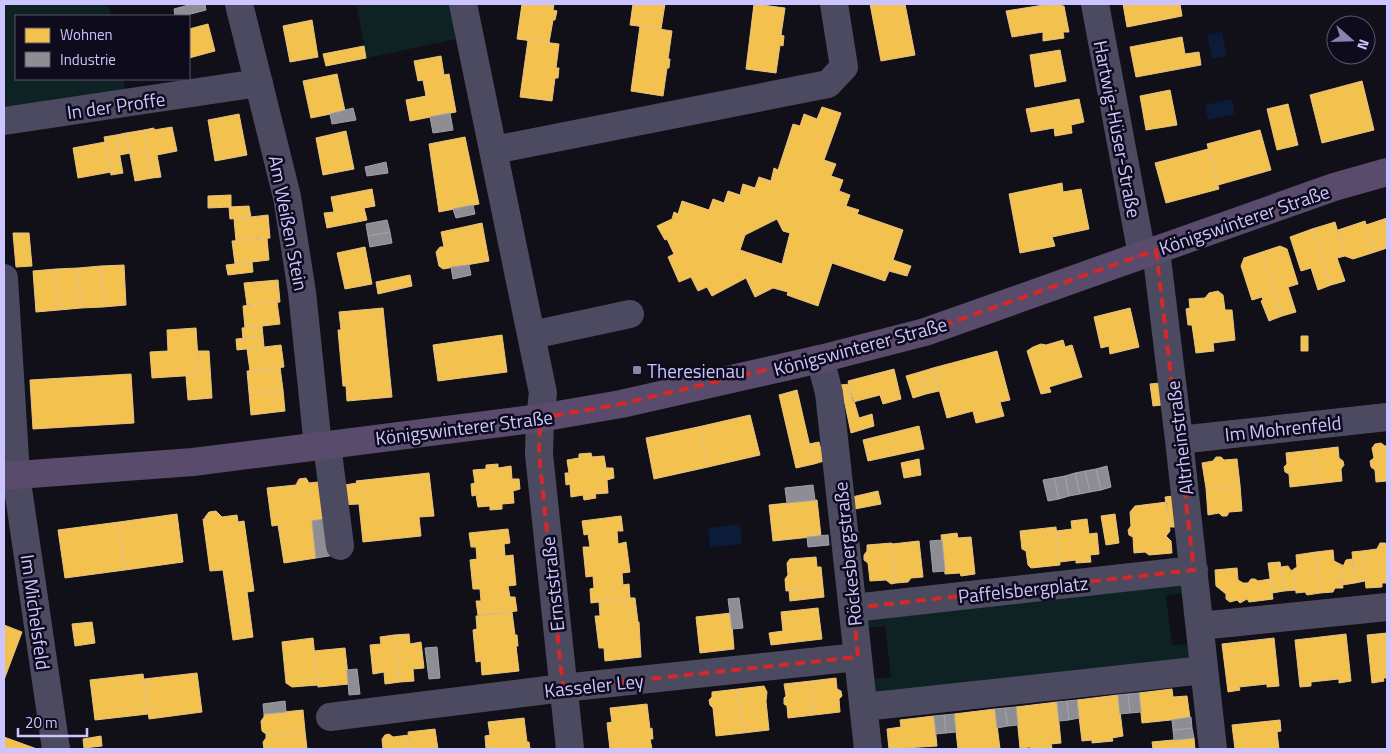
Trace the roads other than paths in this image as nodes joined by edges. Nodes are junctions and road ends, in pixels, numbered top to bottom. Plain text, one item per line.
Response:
1 (464, 4) edge
2 (834, 4) edge
3 (1095, 4) edge
4 (245, 5) edge
5 (259, 84) junction
6 (4, 122) edge
7 (494, 150) junction
8 (1387, 172) edge
9 (1149, 252) junction
10 (4, 278) edge
11 (630, 314) dead end
12 (532, 335) junction
13 (820, 359) junction
14 (1387, 417) edge
15 (540, 418) junction
16 (1179, 440) junction
17 (322, 446) junction
18 (10, 476) edge
19 (340, 546) dead end
20 (1194, 570) junction
21 (1387, 607) edge
22 (853, 608) junction
23 (1200, 626) junction
24 (858, 657) junction
25 (1204, 670) junction
26 (563, 688) junction
27 (864, 707) junction
28 (330, 718) dead end
29 (56, 749) edge
30 (570, 749) edge
31 (868, 749) edge
32 (1213, 749) edge

1 - 7 street
2 - 7 street
3 - 9 street, Hartwig-Hüser-Straße
4 - 5 street, Am Weißen Stein
5 - 6 street, In der Proffe
5 - 17 street, Am Weißen Stein
7 - 12 street
8 - 9 main road, Königswinterer Straße
9 - 13 main road, Königswinterer Straße
9 - 16 street, Altrheinstraße
10 - 18 street
11 - 12 street
12 - 15 street
13 - 15 main road, Königswinterer Straße
13 - 22 street, Röckesbergstraße
14 - 16 street, Im Mohrenfeld
15 - 17 main road, Königswinterer Straße
15 - 26 street, Ernststraße
16 - 20 street, Altrheinstraße
17 - 18 main road, Königswinterer Straße
17 - 19 street, Am Weißen Stein
18 - 29 street, Im Michelsfeld
20 - 22 street, Paffelsbergplatz
20 - 23 street, Altrheinstraße
21 - 23 street
22 - 24 street, Röckesbergstraße
23 - 25 street, Altrheinstraße
24 - 26 street, Kasseler Ley
24 - 27 street, Röckesbergstraße
25 - 27 street
25 - 32 street, Altrheinstraße
26 - 28 street, Kasseler Ley
26 - 30 street, Ernststraße
27 - 31 street, Röckesbergstraße

